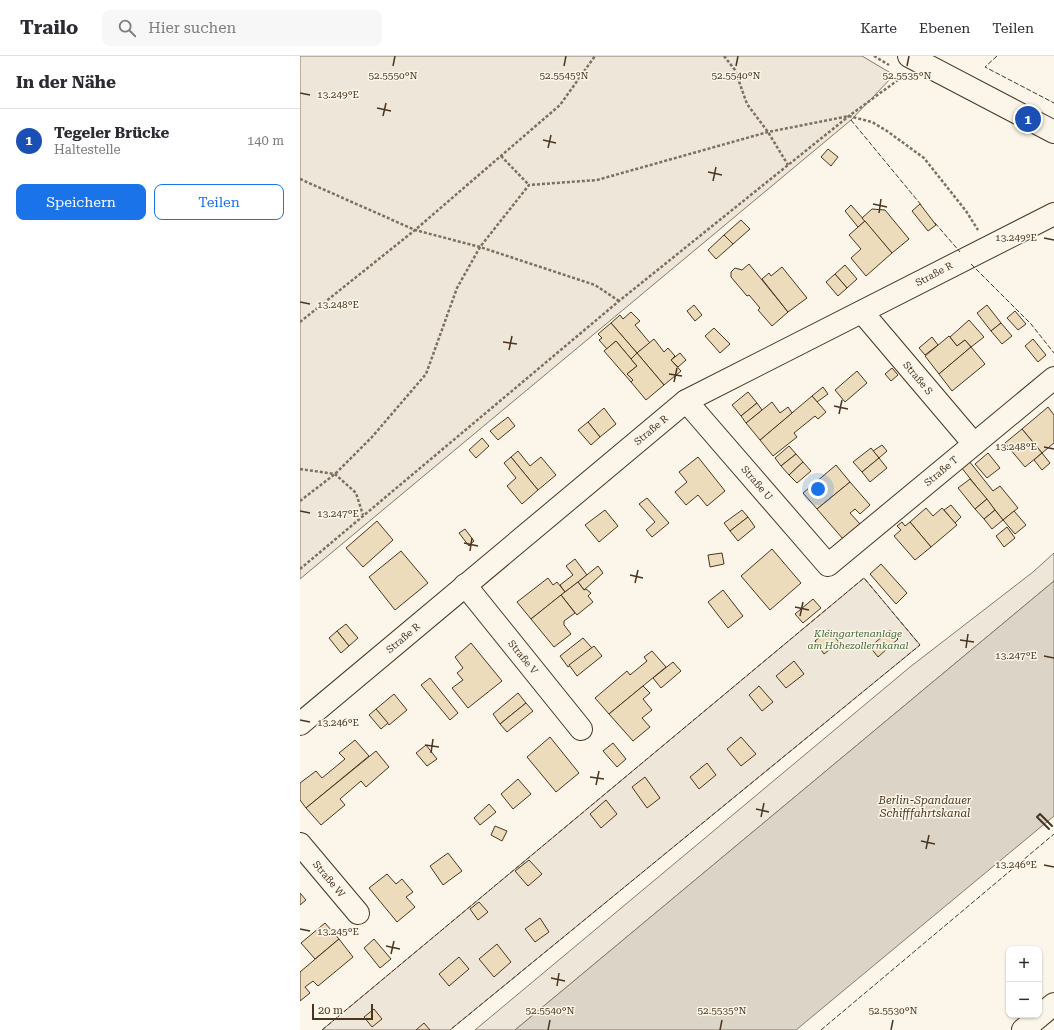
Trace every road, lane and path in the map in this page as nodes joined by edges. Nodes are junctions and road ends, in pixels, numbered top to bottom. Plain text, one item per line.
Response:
1 (595, 56) edge
2 (724, 56) edge
3 (911, 57) edge
4 (849, 116) junction
5 (768, 132) junction
6 (1054, 132) edge
7 (501, 156) junction
8 (788, 165) junction
9 (300, 179) edge
10 (529, 185) junction
11 (1054, 214) edge
12 (415, 230) junction
13 (989, 246) junction
14 (480, 247) junction
15 (619, 301) junction
16 (862, 312) junction
17 (300, 322) edge
18 (1054, 378) edge
19 (686, 401) junction
20 (974, 444) junction
21 (300, 469) edge
22 (335, 474) junction
23 (300, 501) edge
24 (363, 515) junction
25 (828, 565) joint
26 (300, 569) edge
27 (465, 584) junction
28 (300, 724) edge
29 (582, 729) dead end
30 (300, 844) edge
31 (358, 913) dead end
32 (1054, 1004) edge
33 (1023, 1030) edge

1 - 7 path
2 - 5 path
3 - 4 path
3 - 6 main road
4 - 5 path
4 - 8 path
4 - 13 path
5 - 8 path
5 - 10 path
7 - 10 path
7 - 12 path
8 - 15 path
9 - 12 path
10 - 14 path
11 - 13 main road, Straße R
12 - 14 path
12 - 17 path
13 - 16 main road, Straße R
14 - 15 path
14 - 22 path
15 - 24 path
16 - 19 main road, Straße R
16 - 20 main road, Straße S
18 - 20 main road, Straße T
19 - 25 main road, Straße U
19 - 27 main road, Straße R
20 - 25 main road, Straße T
21 - 22 path
22 - 23 path
22 - 24 path
24 - 26 path
27 - 28 main road, Straße R
27 - 29 main road, Straße V
30 - 31 main road, Straße W
32 - 33 main road

